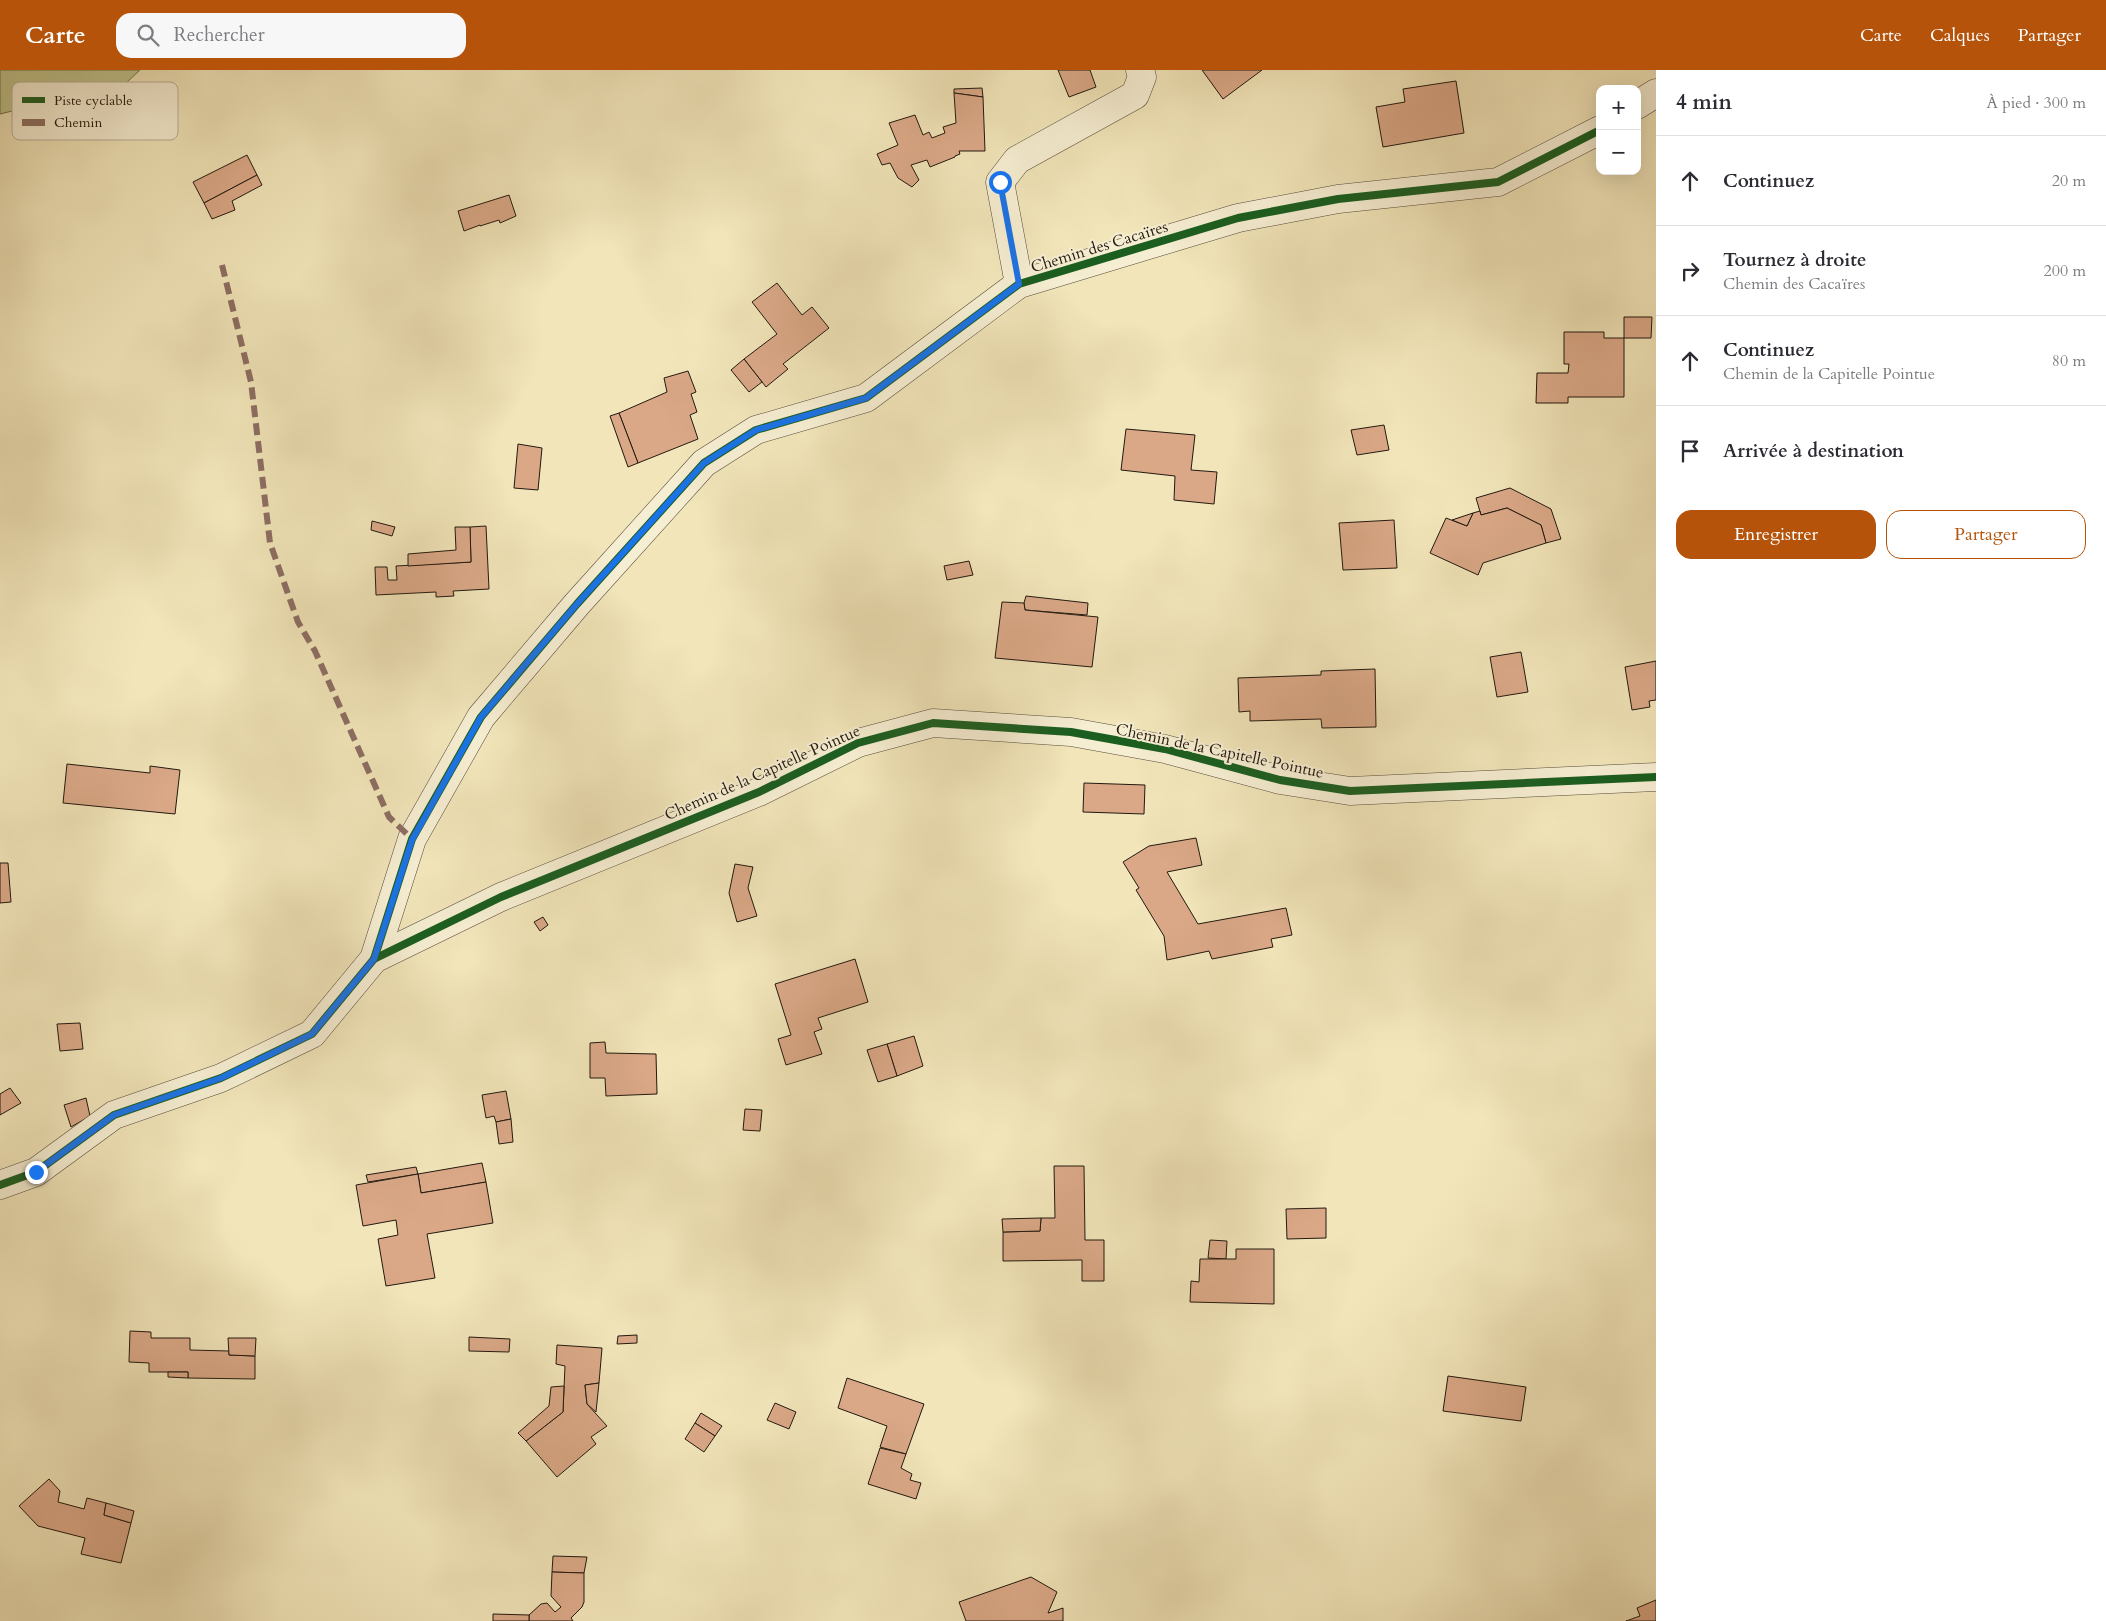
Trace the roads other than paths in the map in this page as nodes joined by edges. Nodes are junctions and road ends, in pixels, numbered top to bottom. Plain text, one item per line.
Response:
1 (1140, 70) edge
2 (1656, 92) edge
3 (1641, 102) edge
4 (1596, 132) edge
5 (1019, 284) junction
6 (1656, 777) edge
7 (374, 959) junction
8 (0, 1185) edge

1 - 5 street
2 - 3 street
4 - 5 street, Chemin des Cacaïres
5 - 7 street, Chemin des Cacaïres
6 - 7 street, Chemin de la Capitelle Pointue
7 - 8 street, Chemin de la Capitelle Pointue

